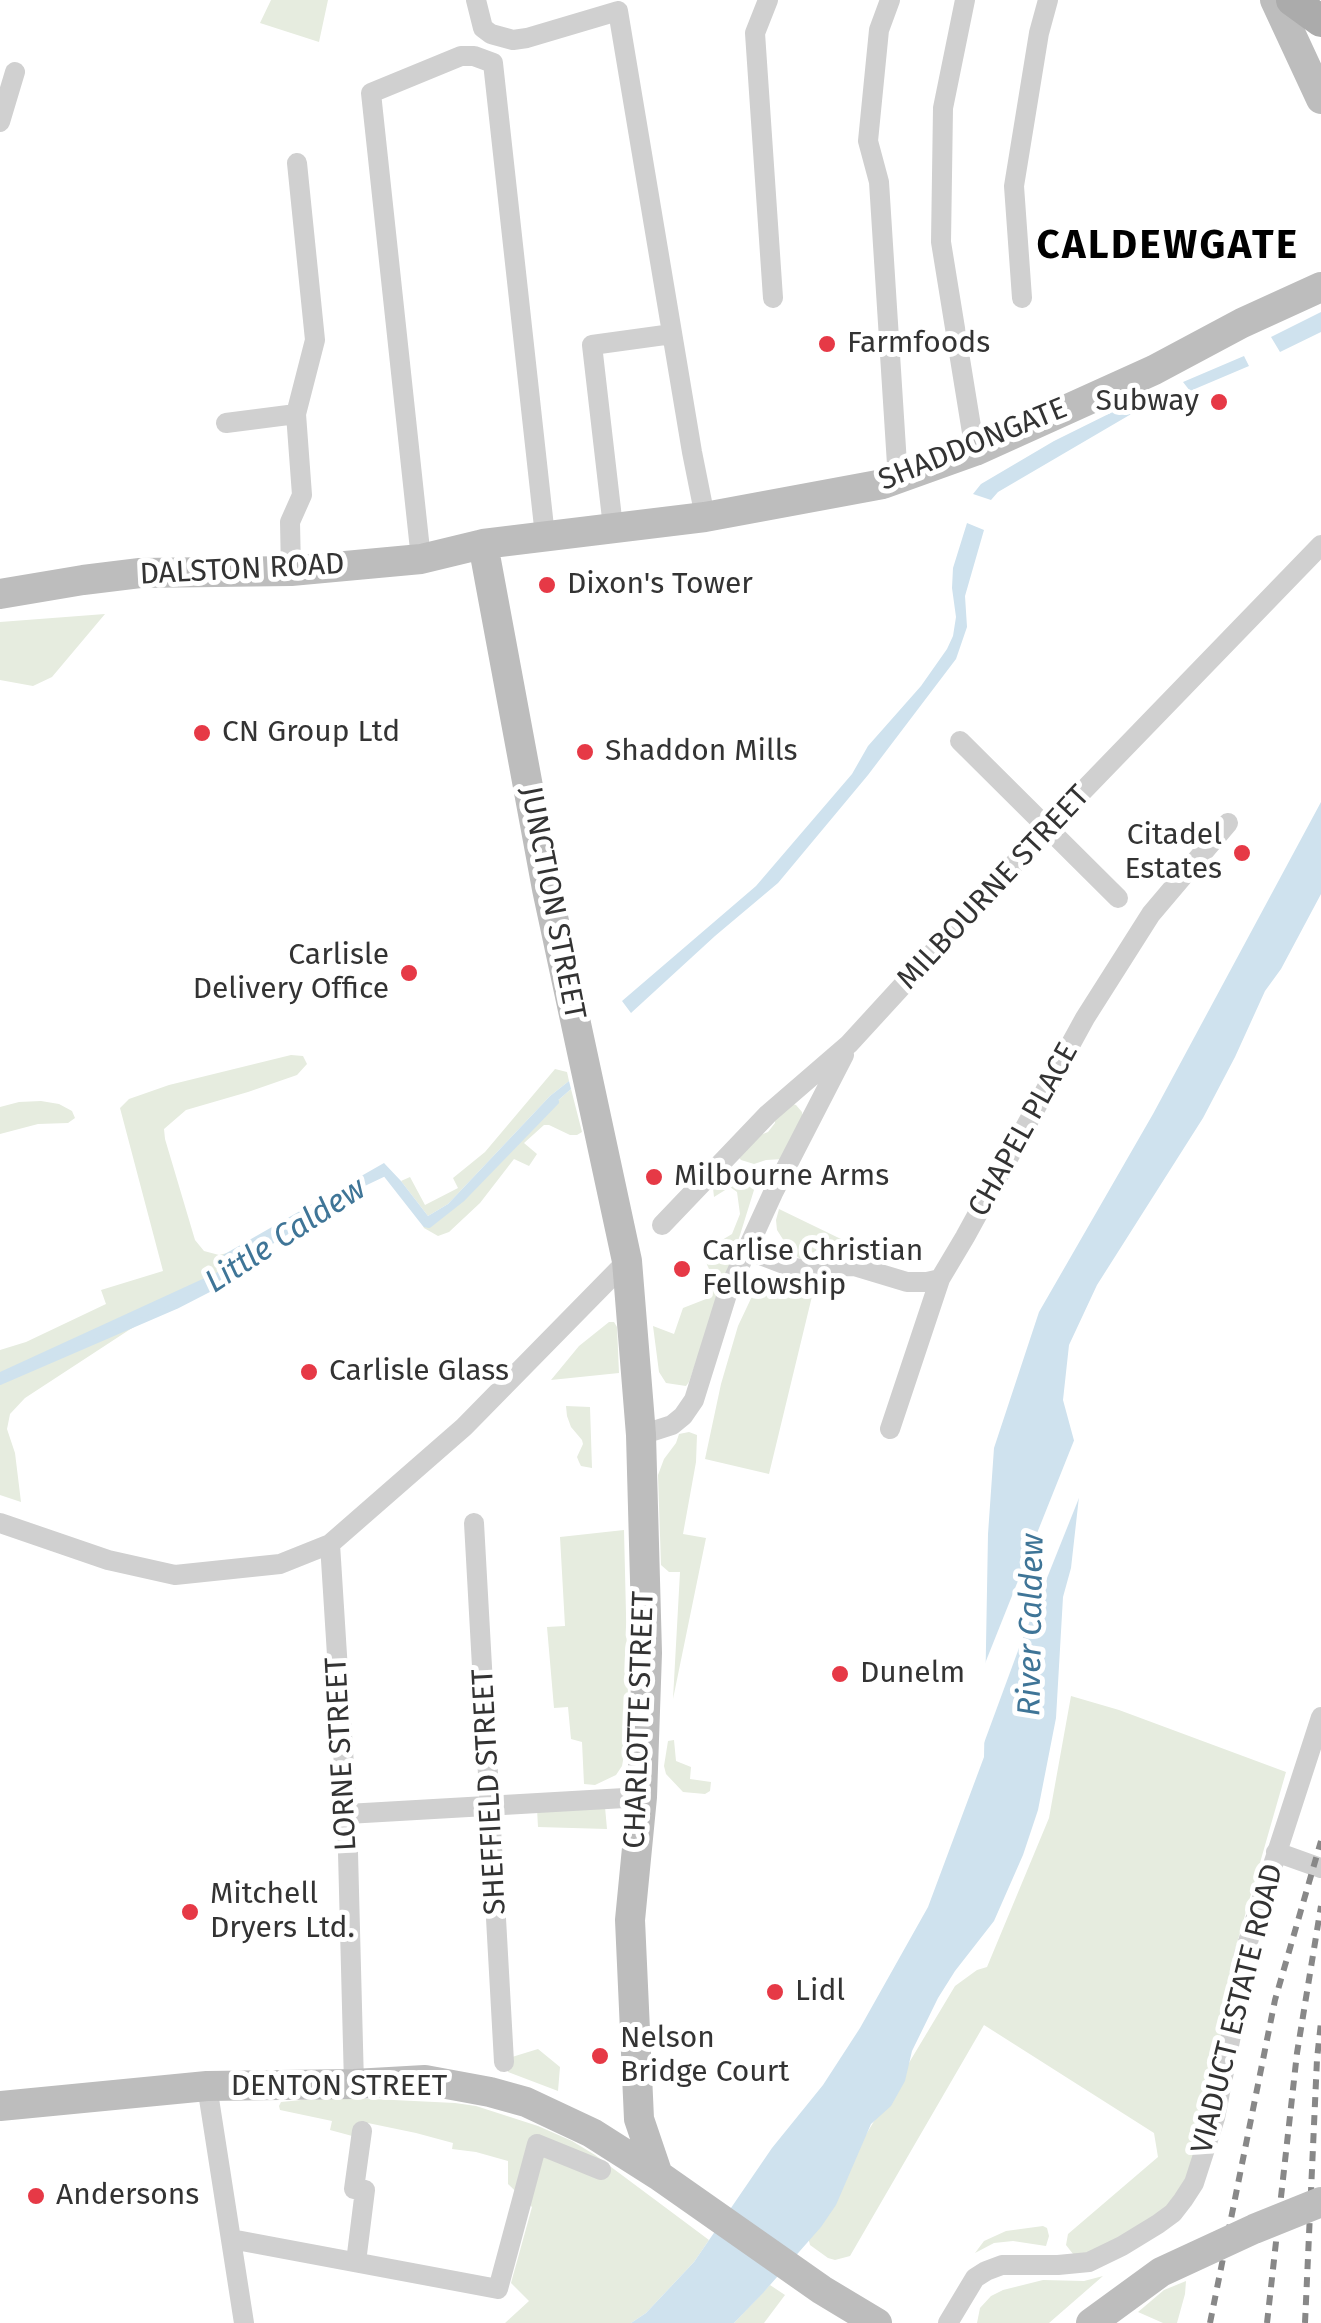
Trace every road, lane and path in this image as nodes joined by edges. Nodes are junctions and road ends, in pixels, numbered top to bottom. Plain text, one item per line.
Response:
1 (476, 0) edge
2 (768, 0) edge
3 (890, 0) edge
4 (964, 0) edge
5 (1048, 0) edge
6 (1275, 0) edge
7 (1292, 0) edge
8 (620, 5) edge
9 (1321, 21) edge
10 (491, 34) junction
11 (484, 60) junction
12 (15, 72) dead end
13 (1321, 99) edge
14 (0, 122) edge
15 (298, 163) dead end
16 (1321, 287) edge
17 (773, 298) dead end
18 (1022, 298) dead end
19 (672, 334) junction
20 (296, 414) junction
21 (226, 423) dead end
22 (975, 451) junction
23 (898, 480) junction
24 (706, 517) junction
25 (612, 526) junction
26 (545, 536) junction
27 (483, 544) junction
28 (1321, 545) edge
29 (422, 559) junction
30 (292, 571) junction
31 (0, 594) edge
32 (960, 741) dead end
33 (1228, 823) dead end
34 (1048, 826) junction
35 (1118, 898) dead end
36 (849, 1044) junction
37 (662, 1225) dead end
38 (747, 1250) junction
39 (627, 1261) junction
40 (940, 1279) junction
41 (890, 1429) dead end
42 (641, 1436) junction
43 (1, 1523) edge
44 (474, 1523) dead end
45 (330, 1544) junction
46 (1321, 1717) edge
47 (642, 1797) junction
48 (491, 1805) junction
49 (347, 1814) junction
50 (1276, 1852) junction
51 (1321, 1868) edge
52 (504, 2062) dead end
53 (354, 2084) junction
54 (207, 2086) junction
55 (0, 2106) edge
56 (362, 2131) dead end
57 (601, 2170) dead end
58 (658, 2175) junction
59 (1321, 2202) edge
60 (231, 2238) junction
61 (356, 2262) junction
62 (244, 2323) edge
63 (877, 2323) edge
64 (948, 2323) edge
65 (1092, 2323) edge

1 - 10 street
2 - 17 street
3 - 23 street
4 - 22 street
5 - 18 street
6 - 13 street
7 - 9 main road
8 - 10 street
8 - 19 street
10 - 11 street
11 - 26 street
11 - 29 street
12 - 14 street
15 - 20 street
16 - 22 street, SHADDONGATE
19 - 24 street
19 - 25 street
20 - 21 street
20 - 30 street
22 - 23 street, SHADDONGATE
23 - 24 street, SHADDONGATE
24 - 25 street, SHADDONGATE
25 - 26 street, SHADDONGATE
26 - 27 street, SHADDONGATE
27 - 29 street, DALSTON ROAD
27 - 39 street, JUNCTION STREET
28 - 34 street, MILBOURNE STREET
29 - 30 street, DALSTON ROAD
30 - 31 street, DALSTON ROAD
32 - 34 street
33 - 40 street, CHAPEL PLACE
34 - 35 street
34 - 36 street, MILBOURNE STREET
36 - 37 street, MILBOURNE STREET
36 - 38 street
38 - 40 street
38 - 42 street
39 - 42 street, CHARLOTTE STREET
39 - 45 street
40 - 41 street, CHAPEL PLACE
42 - 47 street, CHARLOTTE STREET
43 - 45 street
44 - 48 street, SHEFFIELD STREET
45 - 49 street, LORNE STREET
46 - 50 street, VIADUCT ESTATE ROAD
47 - 48 street
47 - 58 street, CHARLOTTE STREET
48 - 49 street
48 - 52 street, SHEFFIELD STREET
49 - 53 street, LORNE STREET
50 - 51 street
50 - 64 street, VIADUCT ESTATE ROAD
53 - 54 street, DENTON STREET
53 - 58 street, DENTON STREET
54 - 55 street, DENTON STREET
54 - 60 street
56 - 61 street
57 - 61 street
58 - 63 street, DENTON STREET
59 - 65 street, bridge
60 - 61 street
60 - 62 street

